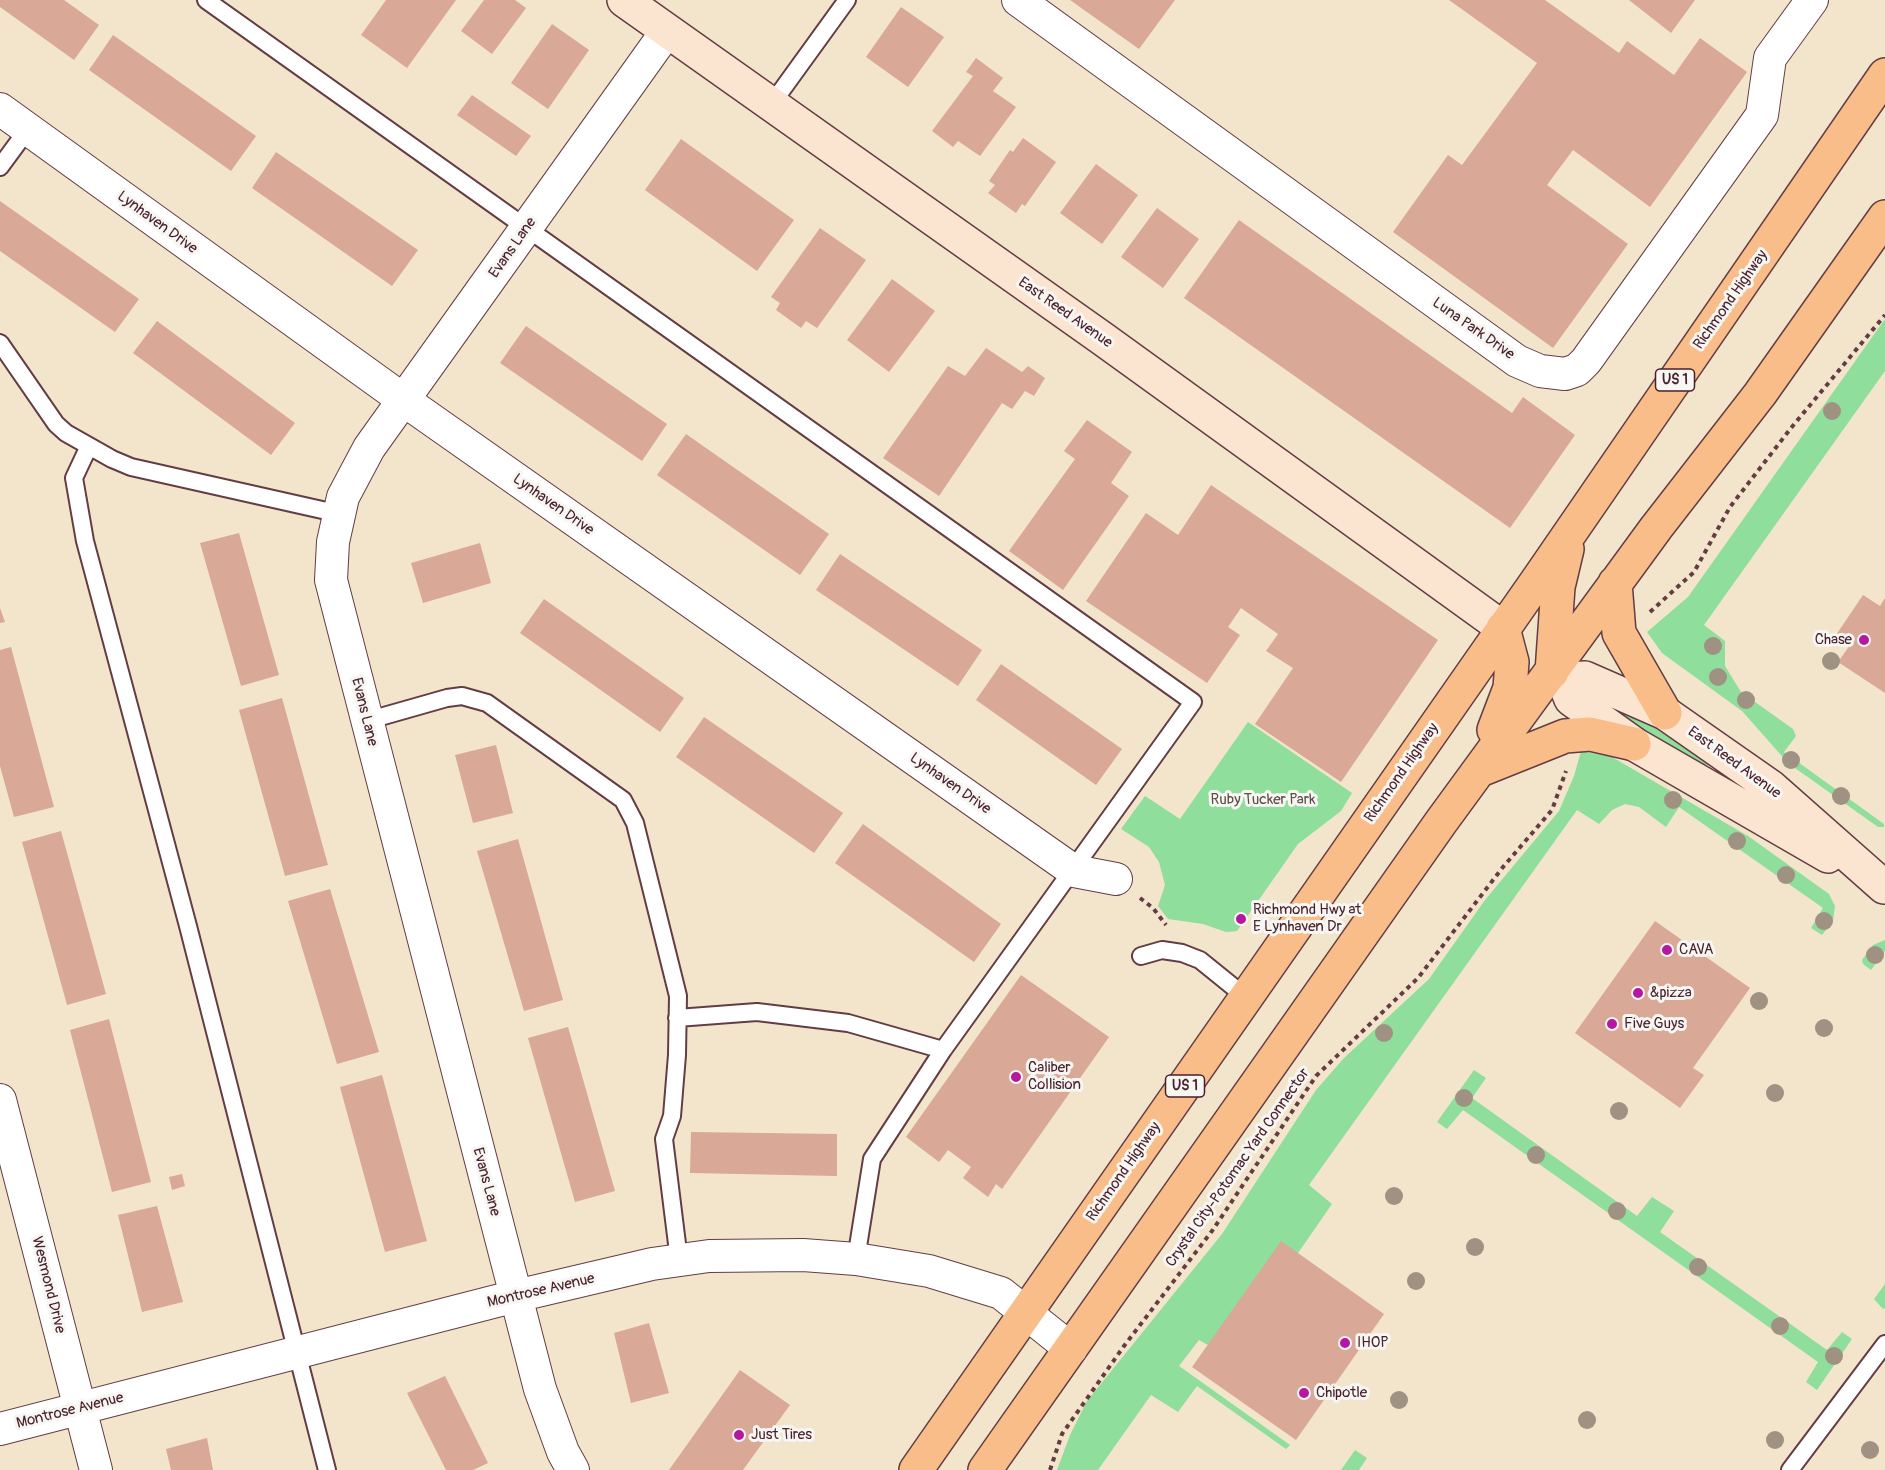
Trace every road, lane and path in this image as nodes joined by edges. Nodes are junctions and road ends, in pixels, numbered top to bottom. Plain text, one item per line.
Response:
1 (206, 0) edge
2 (624, 0) edge
3 (847, 0) edge
4 (1018, 0) edge
5 (1812, 0) edge
6 (667, 31) junction
7 (1885, 75) edge
8 (771, 105) junction
9 (0, 109) edge
10 (28, 129) junction
11 (0, 167) edge
12 (1885, 217) edge
13 (528, 227) junction
14 (1885, 315) edge
15 (0, 343) edge
16 (405, 401) junction
17 (89, 446) junction
18 (340, 514) junction
19 (1572, 528) junction
20 (1615, 583) junction
21 (1597, 610) junction
22 (1644, 616) dead end
23 (1554, 625) junction
24 (1503, 628) junction
25 (1497, 661) junction
26 (1557, 675) junction
27 (1665, 712) junction
28 (366, 721) junction
29 (1634, 744) junction
30 (1568, 761) dead end
31 (1478, 771) junction
32 (1074, 871) junction
33 (1116, 879) dead end
34 (1885, 887) edge
35 (1141, 956) dead end
36 (1247, 998) junction
37 (677, 1018) junction
38 (943, 1050) junction
39 (0, 1100) edge
40 (856, 1259) junction
41 (680, 1260) junction
42 (516, 1296) junction
43 (1027, 1311) junction
44 (1885, 1344) edge
45 (1071, 1349) junction
46 (296, 1353) junction
47 (80, 1408) junction
48 (0, 1429) edge
49 (96, 1470) edge
50 (327, 1470) edge
51 (573, 1470) edge
52 (916, 1470) edge
53 (985, 1470) edge
54 (1050, 1470) edge
55 (1790, 1470) edge

1 - 13 lane
2 - 6 street, East Reed Avenue
3 - 8 lane
4 - 5 street, Luna Park Drive
6 - 8 street, East Reed Avenue
6 - 13 street, Evans Lane
7 - 19 highway, Richmond Highway / US 1
8 - 24 street, East Reed Avenue
9 - 10 street, Lynhaven Drive
10 - 11 lane
10 - 16 street, Lynhaven Drive
12 - 20 highway
13 - 16 street, Evans Lane
13 - 32 lane
14 - 22 path
15 - 17 lane
16 - 18 street, Evans Lane
16 - 32 street, Lynhaven Drive
17 - 18 lane
17 - 46 lane
18 - 28 street, Evans Lane
19 - 23 highway
19 - 24 highway, Richmond Highway / US 1
20 - 21 highway
20 - 27 highway
21 - 23 highway
21 - 26 highway
23 - 24 highway
23 - 26 highway
24 - 25 highway, Richmond Highway / US 1
25 - 26 highway
25 - 31 highway
25 - 36 highway, Richmond Highway / US 1
26 - 27 street, East Reed Avenue
26 - 29 street, East Reed Avenue
26 - 31 highway
27 - 34 street, East Reed Avenue
28 - 37 lane
28 - 42 street, Evans Lane
29 - 31 highway
29 - 34 street, East Reed Avenue
30 - 54 path, Crystal City-Potomac Yard Connector
31 - 45 highway
32 - 33 street, Lynhaven Drive
32 - 38 lane
35 - 36 lane
36 - 43 highway, Richmond Highway / US 1
37 - 38 lane
37 - 41 lane
38 - 40 lane
39 - 47 street, Wesmond Drive
40 - 41 street, Montrose Avenue
40 - 43 street, Montrose Avenue
41 - 42 street, Montrose Avenue
42 - 46 street, Montrose Avenue
42 - 51 street, Evans Lane
43 - 45 street, Montrose Avenue
43 - 52 highway, Richmond Highway / US 1
44 - 55 lane
45 - 53 highway
46 - 47 street, Montrose Avenue
46 - 50 lane
47 - 48 street, Montrose Avenue
47 - 49 street, Wesmond Drive

